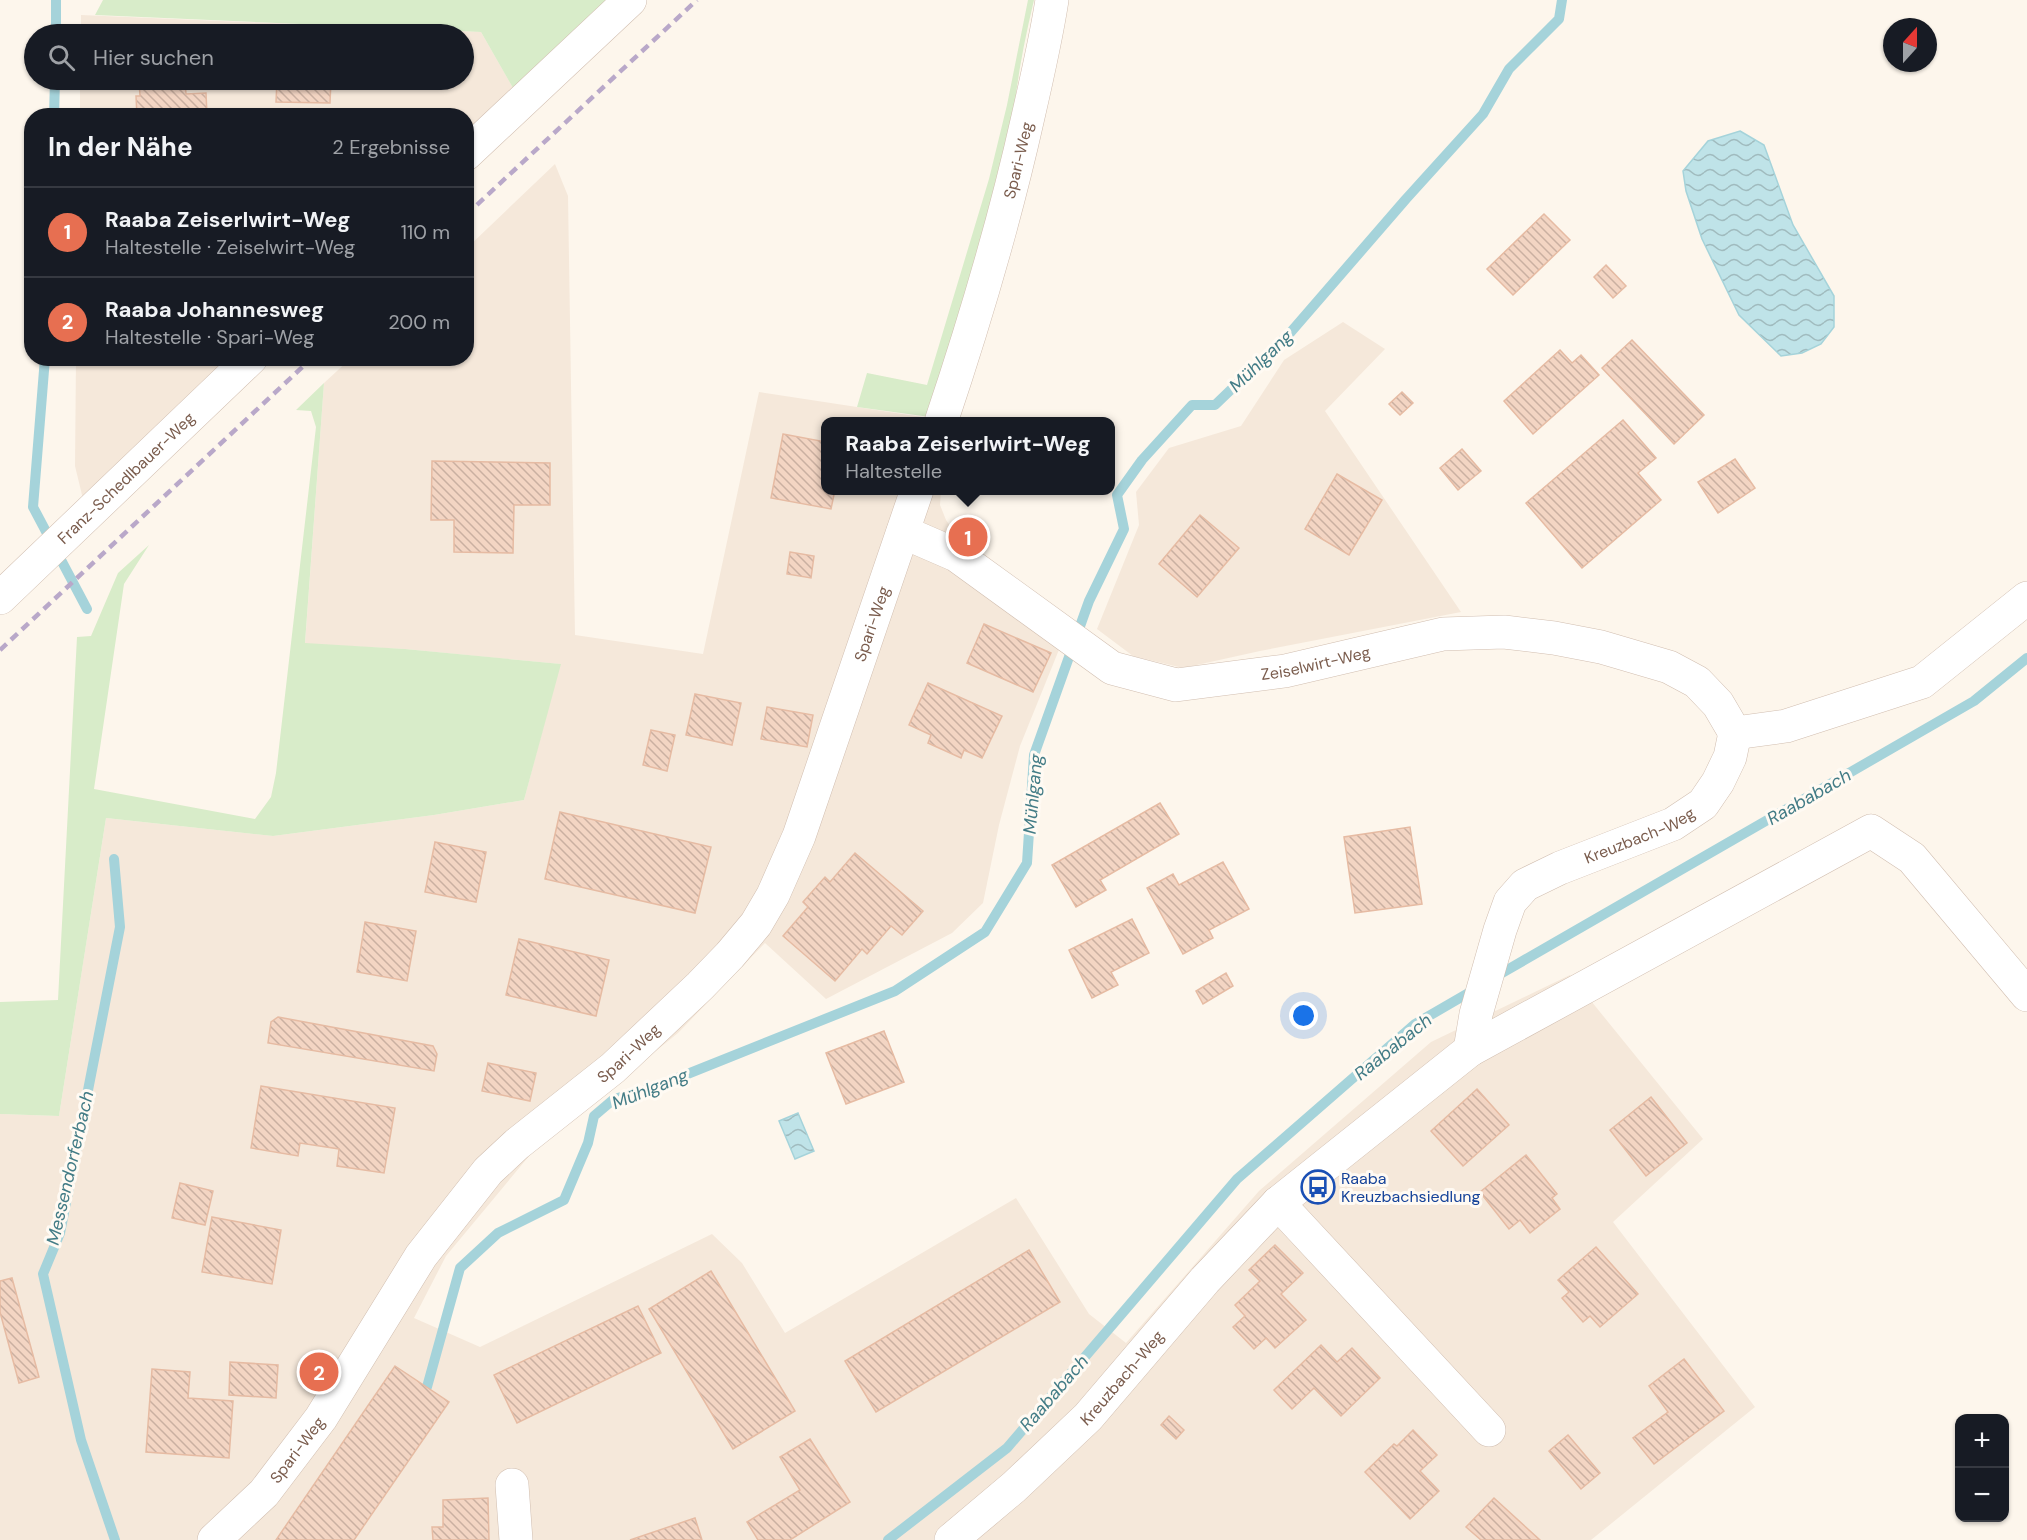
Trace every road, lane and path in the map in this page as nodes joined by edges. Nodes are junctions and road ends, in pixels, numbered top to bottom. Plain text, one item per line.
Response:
1 (630, 0) edge
2 (1052, 0) edge
3 (474, 146) edge
4 (243, 366) edge
5 (943, 417) edge
6 (915, 495) edge
7 (903, 532) junction
8 (0, 598) edge
9 (2027, 598) edge
10 (1735, 733) junction
11 (2027, 995) edge
12 (1470, 1050) junction
13 (1278, 1203) junction
14 (1489, 1430) dead end
15 (512, 1485) dead end
16 (214, 1540) edge
17 (516, 1540) edge
18 (951, 1540) edge

1 - 3 street
2 - 5 street, Spari-Weg
4 - 8 street, Franz-Schedlbauer-Weg
6 - 7 street, Spari-Weg
7 - 10 street, Zeiselwirt-Weg
7 - 16 street, Spari-Weg
9 - 10 street
10 - 12 street, Kreuzbach-Weg
11 - 12 street, Kreuzbach-Weg
12 - 13 street, Kreuzbach-Weg
13 - 14 street
13 - 18 street, Kreuzbach-Weg
15 - 17 street

